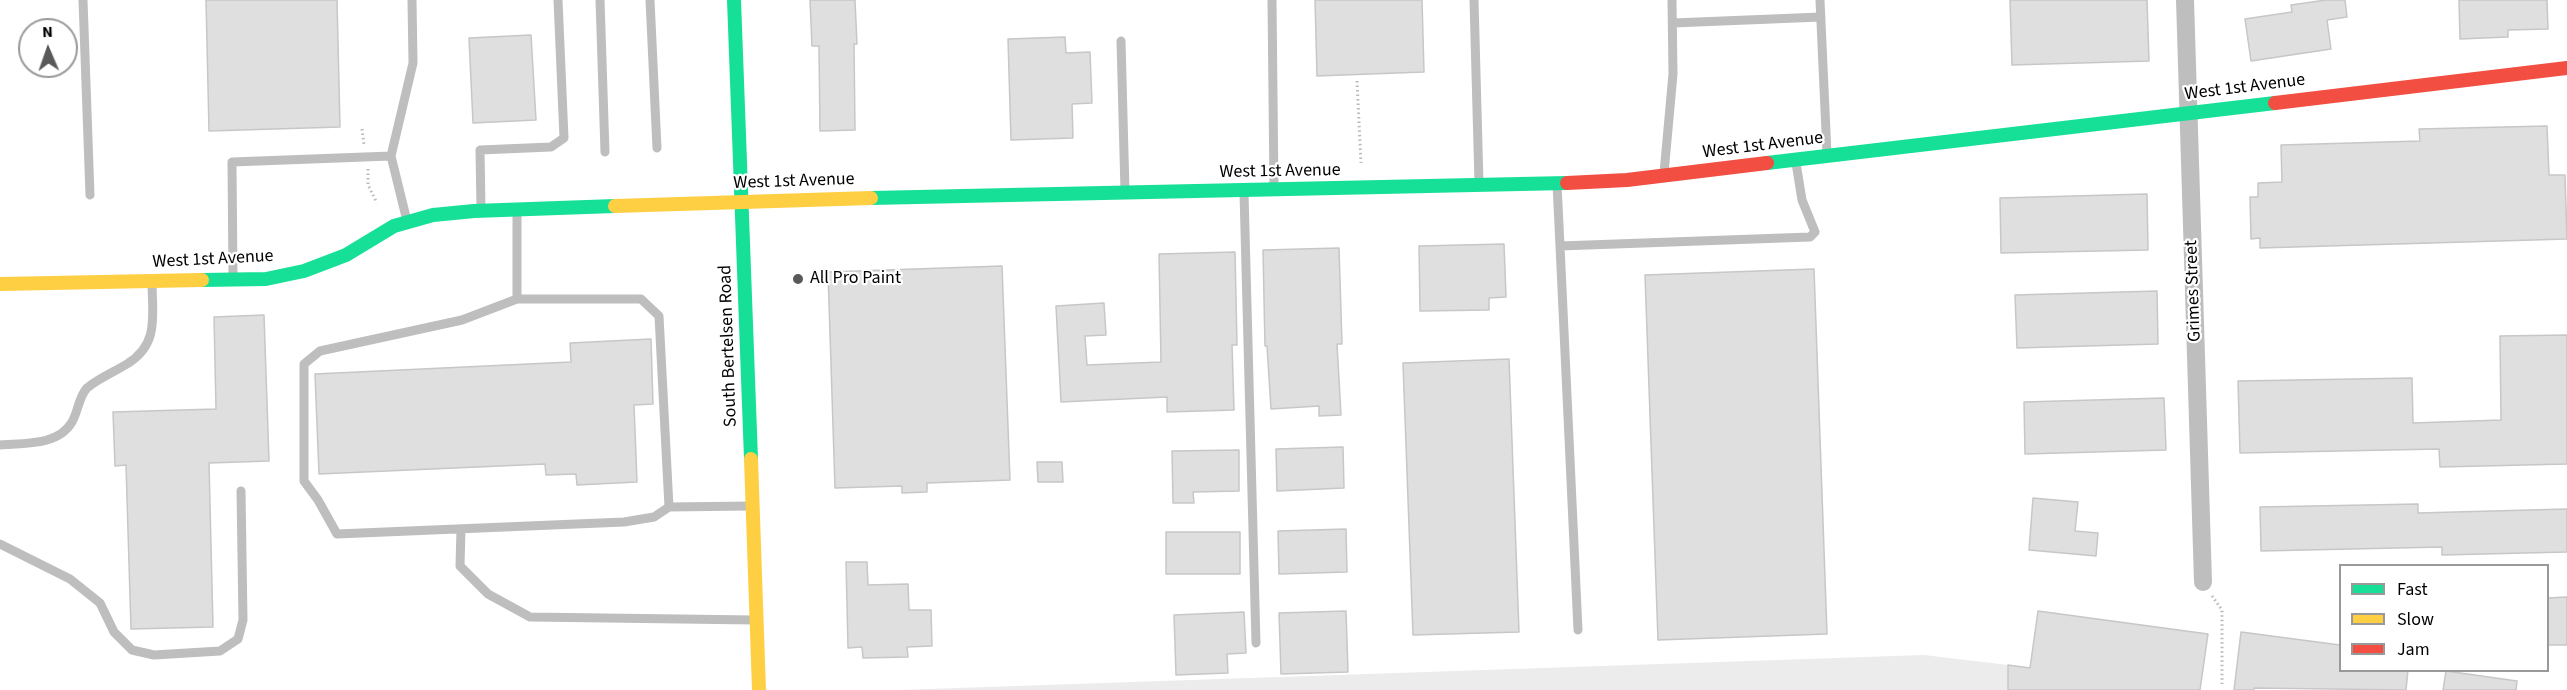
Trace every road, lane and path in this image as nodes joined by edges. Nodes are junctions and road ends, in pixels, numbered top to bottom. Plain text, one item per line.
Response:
1 (83, 0) edge
2 (411, 0) edge
3 (558, 0) edge
4 (600, 0) edge
5 (650, 0) edge
6 (734, 0) edge
7 (1272, 0) edge
8 (1474, 0) edge
9 (1672, 0) edge
10 (1820, 0) edge
11 (2185, 0) edge
12 (1821, 16) junction
13 (1672, 23) junction
14 (1121, 41) dead end
15 (2567, 68) edge
16 (1357, 81) dead end
17 (2189, 113) junction
18 (657, 148) dead end
19 (605, 152) dead end
20 (391, 156) junction
21 (1827, 156) junction
22 (1795, 160) junction
23 (1361, 163) dead end
24 (1664, 176) junction
25 (1557, 184) junction
26 (1479, 186) junction
27 (1274, 190) junction
28 (1244, 191) junction
29 (1125, 193) junction
30 (90, 195) dead end
31 (741, 202) junction
32 (481, 211) junction
33 (517, 211) junction
34 (407, 223) junction
35 (1560, 246) junction
36 (233, 280) junction
37 (152, 281) junction
38 (0, 284) edge
39 (518, 299) junction
40 (0, 445) edge
41 (241, 491) dead end
42 (753, 506) junction
43 (669, 507) junction
44 (461, 529) junction
45 (0, 544) edge
46 (2203, 582) joint
47 (757, 620) junction
48 (1578, 630) dead end
49 (1256, 644) dead end
50 (2222, 684) dead end
51 (759, 690) edge

1 - 30 lane
2 - 20 lane
3 - 32 lane
4 - 19 lane
5 - 18 lane
6 - 31 street, South Bertelsen Road
7 - 27 lane
8 - 26 lane
9 - 13 lane
10 - 12 lane
11 - 17 street, Grimes Street
12 - 13 lane
12 - 21 lane
13 - 24 lane
14 - 29 lane
15 - 17 street, West 1st Avenue
16 - 23 path
17 - 21 street, West 1st Avenue
17 - 46 street, Grimes Street
20 - 34 lane
20 - 36 lane
21 - 22 street, West 1st Avenue
22 - 24 street, West 1st Avenue
22 - 35 lane
24 - 25 street, West 1st Avenue
25 - 26 street, West 1st Avenue
25 - 35 lane
26 - 27 street, West 1st Avenue
27 - 28 street, West 1st Avenue
28 - 29 street, West 1st Avenue
28 - 49 lane
29 - 31 street, West 1st Avenue
31 - 33 street, West 1st Avenue
31 - 42 street, South Bertelsen Road
32 - 33 street, West 1st Avenue
32 - 34 street, West 1st Avenue
33 - 39 lane
34 - 36 street, West 1st Avenue
35 - 48 lane
36 - 37 street, West 1st Avenue
37 - 38 street, West 1st Avenue
37 - 40 lane
39 - 43 lane
39 - 44 lane
41 - 45 lane
42 - 43 lane
42 - 47 street, South Bertelsen Road
43 - 44 lane
44 - 47 lane
46 - 50 path
47 - 51 street, South Bertelsen Road

